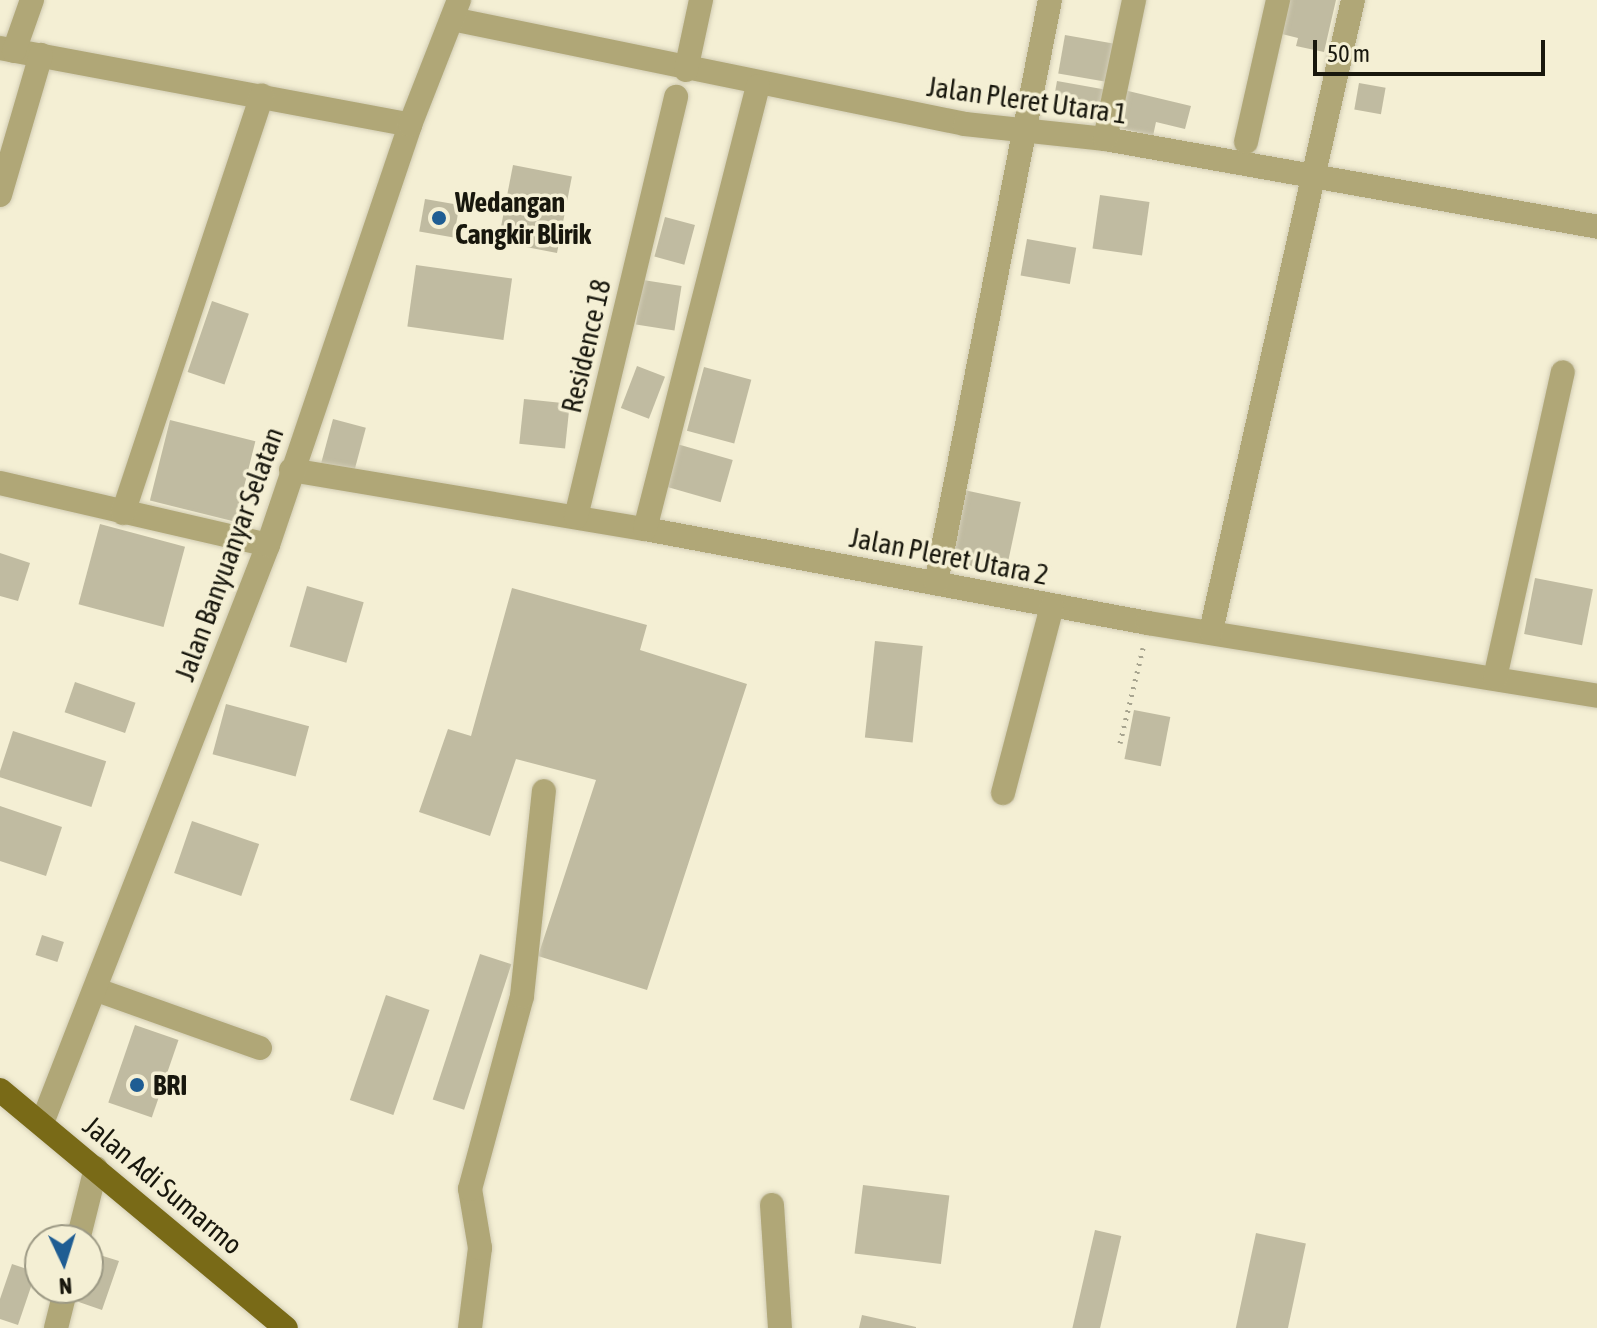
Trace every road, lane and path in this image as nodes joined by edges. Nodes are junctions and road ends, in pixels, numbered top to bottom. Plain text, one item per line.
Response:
1 (32, 0) edge
2 (701, 0) edge
3 (1050, 0) edge
4 (1134, 0) edge
5 (1278, 0) edge
6 (1353, 0) edge
7 (456, 10) edge
8 (7, 50) edge
9 (41, 55) junction
10 (686, 70) junction
11 (758, 86) junction
12 (262, 96) junction
13 (676, 97) dead end
14 (410, 125) junction
15 (1026, 127) junction
16 (1105, 139) junction
17 (1246, 142) dead end
18 (1313, 179) junction
19 (0, 195) edge
20 (1597, 227) edge
21 (1563, 372) dead end
22 (291, 470) junction
23 (0, 483) edge
24 (123, 513) junction
25 (576, 517) junction
26 (645, 529) junction
27 (268, 545) junction
28 (936, 583) junction
29 (1052, 606) junction
30 (1148, 623) junction
31 (1211, 631) junction
32 (1495, 678) junction
33 (1597, 696) edge
34 (1120, 743) dead end
35 (544, 791) dead end
36 (1003, 793) dead end
37 (97, 990) junction
38 (260, 1048) dead end
39 (0, 1090) edge
40 (42, 1123) junction
41 (96, 1168) junction
42 (772, 1205) dead end
43 (82, 1224) edge
44 (62, 1304) edge
45 (56, 1328) edge
46 (286, 1328) edge
47 (470, 1328) edge
48 (780, 1328) edge

1 - 8 street
2 - 10 street
3 - 15 street
4 - 16 street
5 - 17 street
6 - 18 street
7 - 10 street, Jalan Pleret Utara 1
7 - 14 street, Jalan Banyuanyar Selatan
8 - 9 street
9 - 12 street
9 - 19 street
10 - 11 street, Jalan Pleret Utara 1
11 - 15 street, Jalan Pleret Utara 1
11 - 26 street
12 - 14 street
12 - 24 street
13 - 25 street, Residence 18
14 - 22 street, Jalan Banyuanyar Selatan
15 - 16 street, Jalan Pleret Utara 1
15 - 28 street
16 - 18 street, Jalan Pleret Utara 1
18 - 20 street, Jalan Pleret Utara 1
18 - 31 street
21 - 32 street
22 - 25 street, Jalan Pleret Utara 2
22 - 27 street, Jalan Banyuanyar Selatan
23 - 24 street
24 - 27 street
25 - 26 street, Jalan Pleret Utara 2
26 - 28 street, Jalan Pleret Utara 2
27 - 37 street, Jalan Banyuanyar Selatan
28 - 29 street, Jalan Pleret Utara 2
29 - 30 street, Jalan Pleret Utara 2
29 - 36 street
30 - 31 street, Jalan Pleret Utara 2
30 - 34 path
31 - 32 street, Jalan Pleret Utara 2
32 - 33 street, Jalan Pleret Utara 2
35 - 47 street
37 - 38 street
37 - 40 street, Jalan Banyuanyar Selatan
39 - 40 main road, Jalan Adi Sumarmo
40 - 41 main road, Jalan Adi Sumarmo
41 - 43 street
41 - 46 main road, Jalan Adi Sumarmo
42 - 48 street
44 - 45 street

